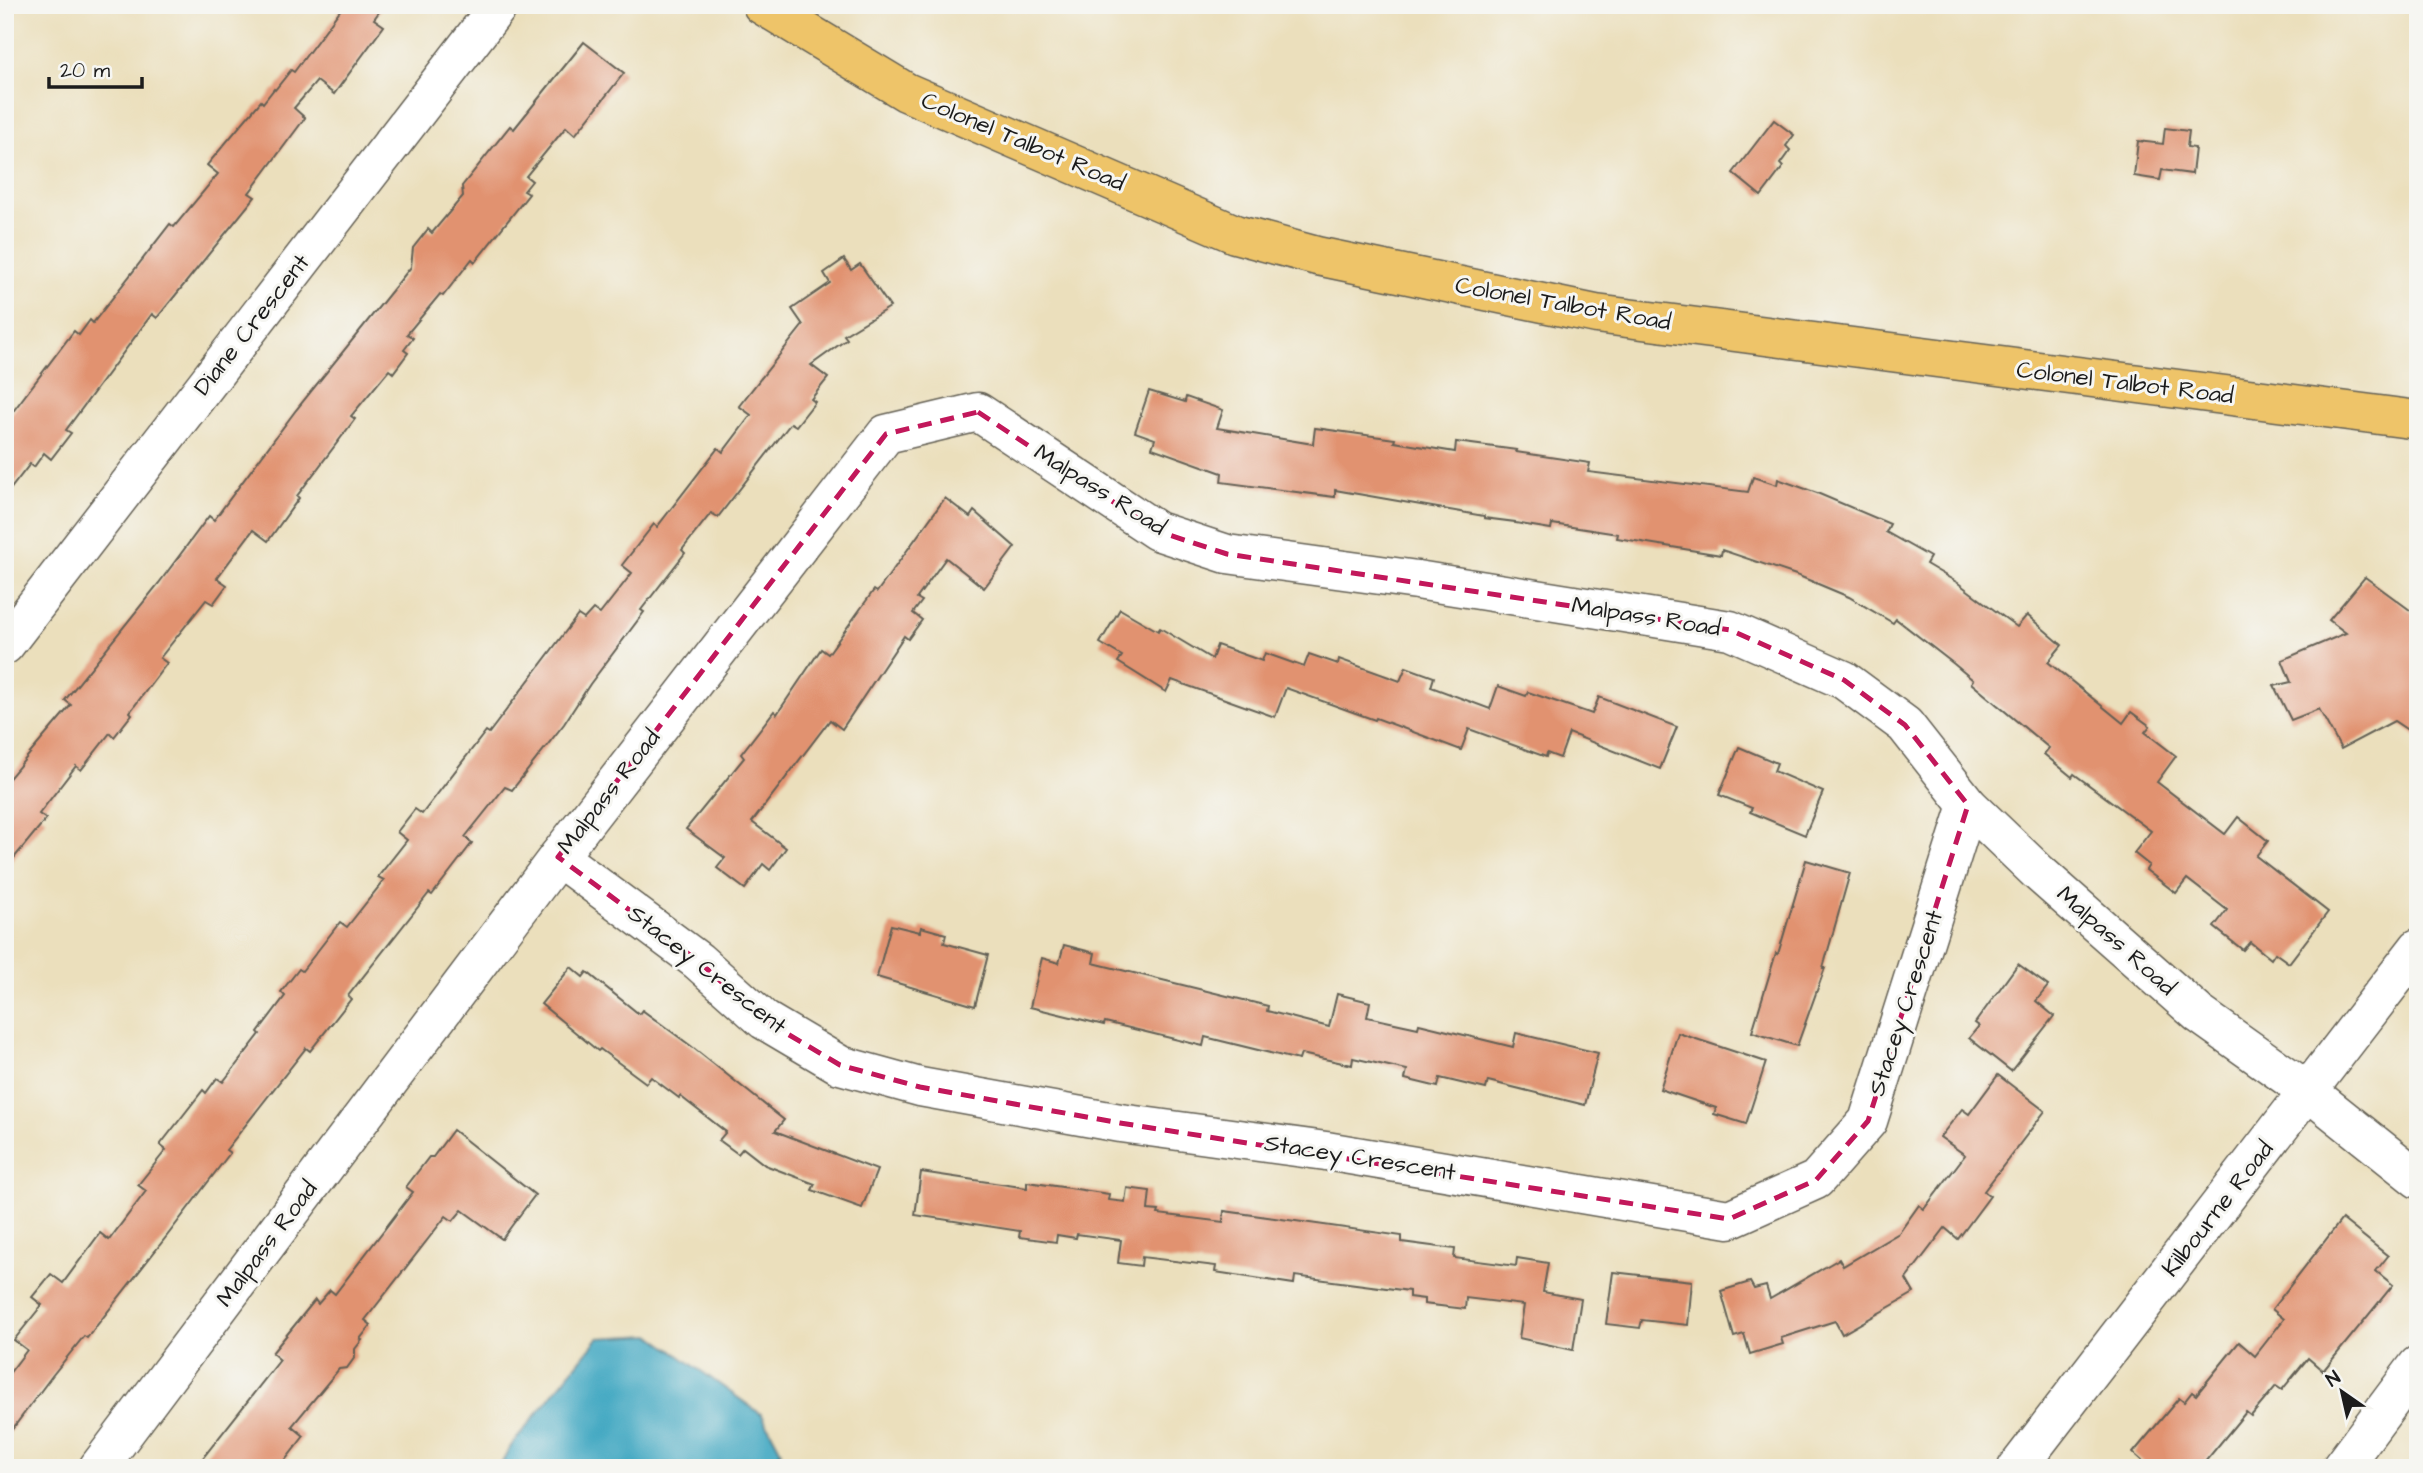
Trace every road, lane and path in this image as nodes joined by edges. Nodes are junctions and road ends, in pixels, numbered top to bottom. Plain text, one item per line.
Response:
1 (499, 5) edge
2 (762, 5) edge
3 (2418, 420) edge
4 (5, 645) edge
5 (1968, 804) junction
6 (558, 857) junction
7 (2418, 948) edge
8 (2309, 1092) junction
9 (2418, 1179) edge
10 (2418, 1365) edge
11 (99, 1468) edge
12 (2017, 1468) edge
13 (2341, 1468) edge

1 - 4 street, Diane Crescent
2 - 3 main road, Colonel Talbot Road
5 - 6 street, Malpass Road
5 - 6 street, Stacey Crescent
5 - 8 street, Malpass Road
6 - 11 street, Malpass Road
7 - 8 street, Kilbourne Road
8 - 9 street, Malpass Road
8 - 12 street, Kilbourne Road
10 - 13 street

